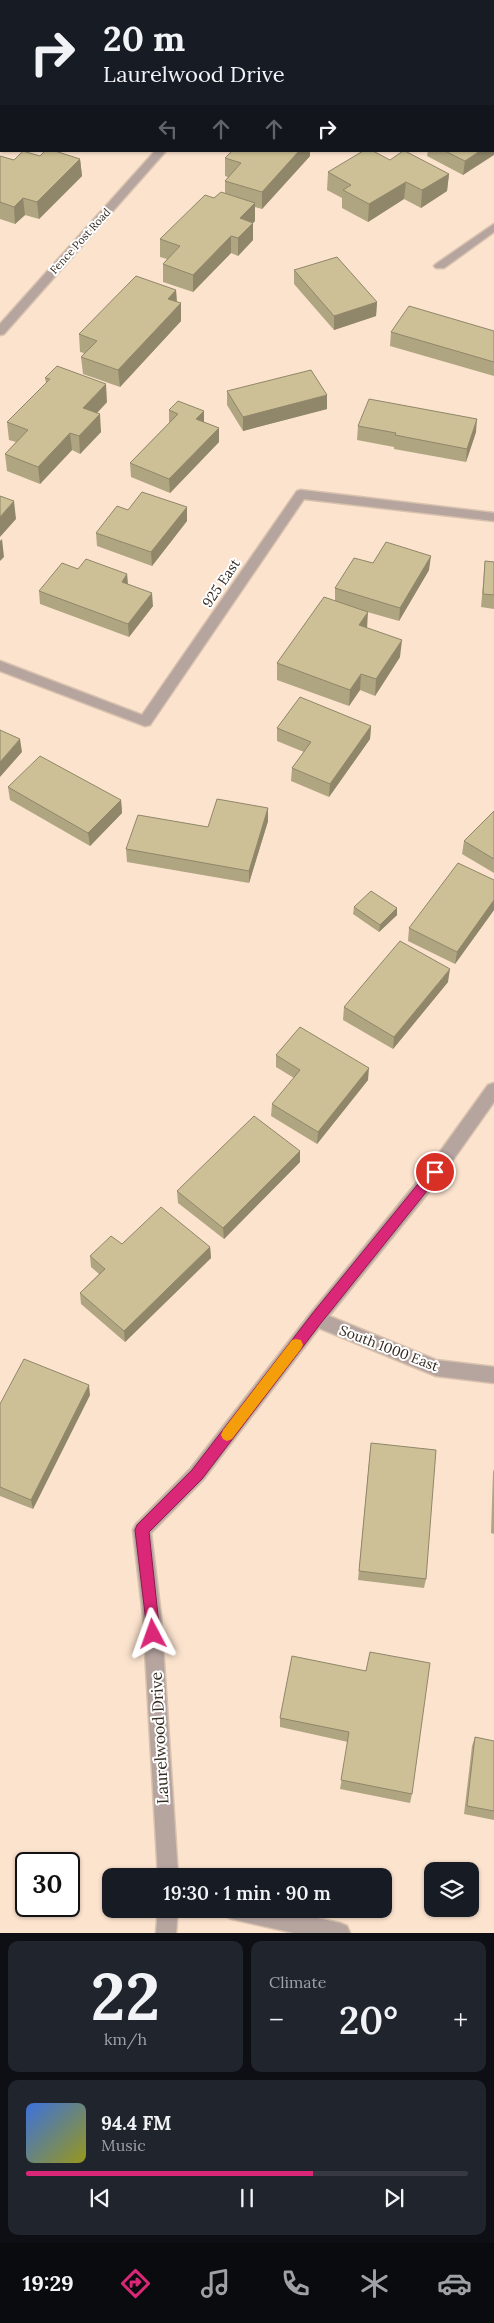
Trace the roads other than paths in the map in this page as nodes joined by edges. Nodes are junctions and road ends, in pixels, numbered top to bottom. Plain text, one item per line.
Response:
1 (159, 152) edge
2 (494, 227) edge
3 (440, 266) dead end
4 (0, 331) edge
5 (494, 517) edge
6 (0, 666) edge
7 (494, 1090) edge
8 (316, 1319) junction
9 (494, 1375) edge
10 (168, 1868) edge
11 (167, 1918) edge
12 (272, 1918) edge
13 (166, 1933) edge
14 (340, 1933) edge

1 - 4 street, Fence Post Road
2 - 3 street
5 - 6 street, 925 East
7 - 8 street, Laurelwood Drive
8 - 9 street, South 1000 East
8 - 10 street, Laurelwood Drive
11 - 13 street
12 - 14 street

